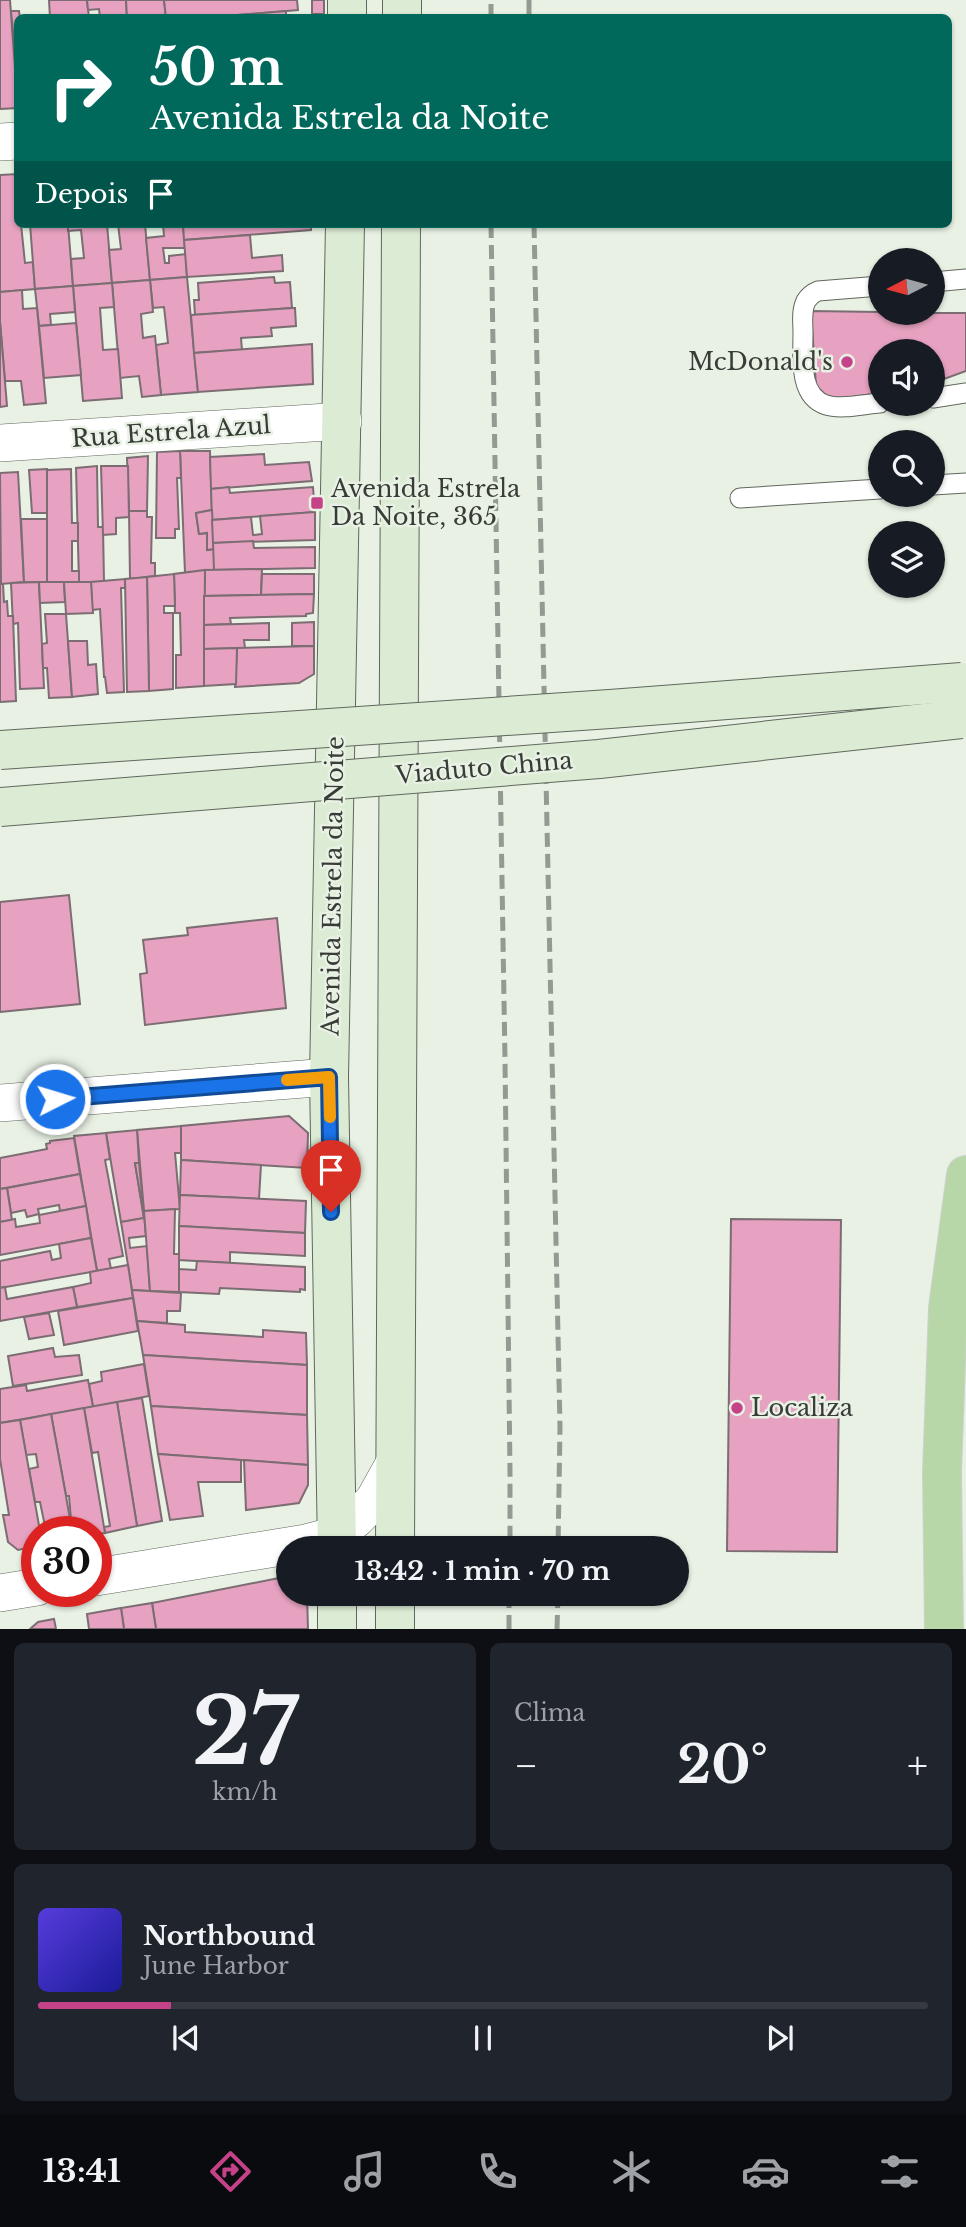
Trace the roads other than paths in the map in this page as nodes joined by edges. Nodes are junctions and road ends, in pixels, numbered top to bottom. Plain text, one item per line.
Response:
1 (345, 228) edge
2 (401, 228) edge
3 (966, 279) edge
4 (945, 281) edge
5 (868, 287) edge
6 (966, 393) edge
7 (945, 396) edge
8 (868, 403) edge
9 (343, 421) junction
10 (0, 443) edge
11 (966, 483) edge
12 (945, 484) edge
13 (868, 490) edge
14 (740, 498) dead end
15 (964, 700) edge
16 (0, 750) edge
17 (0, 807) edge
18 (329, 1077) junction
19 (0, 1103) edge
20 (966, 1175) edge
21 (394, 1464) junction
22 (344, 1536) edge
23 (349, 1536) edge
24 (395, 1536) edge
25 (276, 1548) edge
26 (112, 1574) edge
27 (21, 1589) edge
28 (0, 1592) edge
29 (337, 1606) edge
30 (395, 1606) edge
31 (337, 1629) edge
32 (395, 1629) edge
33 (944, 1629) edge

1 - 9 street, Avenida Estrela da Noite
2 - 21 street
3 - 4 lane
5 - 8 lane
6 - 7 lane
9 - 10 street, Rua Estrela Azul
9 - 18 street, Avenida Estrela da Noite
11 - 12 lane
13 - 14 lane
15 - 16 street, Viaduto China, bridge
15 - 17 street, Viaduto China, bridge
18 - 19 street
18 - 22 street, Avenida Estrela da Noite
20 - 33 main road
21 - 23 street
21 - 24 street
25 - 26 street
27 - 28 street
29 - 31 street
30 - 32 street

